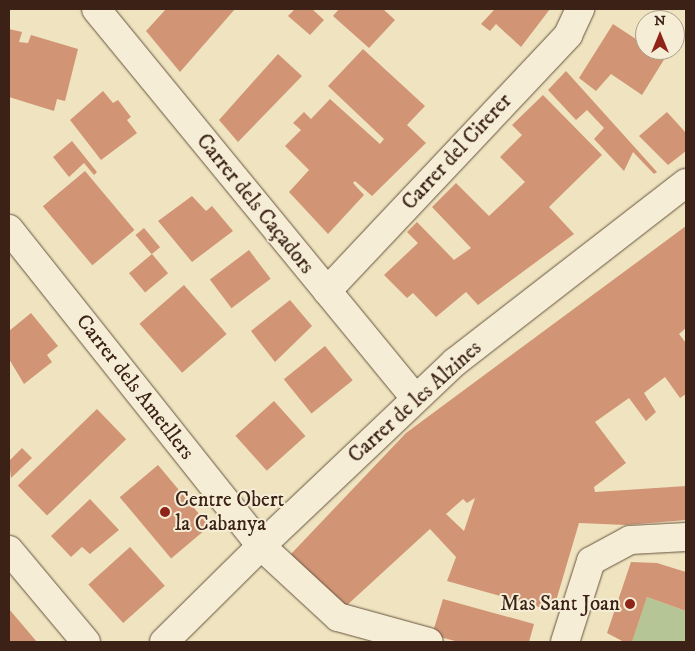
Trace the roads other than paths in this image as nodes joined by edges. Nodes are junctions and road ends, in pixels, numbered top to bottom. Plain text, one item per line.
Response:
1 (96, 9) edge
2 (580, 9) edge
3 (686, 184) edge
4 (9, 229) edge
5 (327, 291) junction
6 (414, 398) junction
7 (686, 537) edge
8 (261, 546) junction
9 (9, 550) edge
10 (86, 642) edge
11 (164, 642) edge
12 (429, 642) edge
13 (565, 642) edge

1 - 5 street, Carrer dels Caçadors
2 - 5 street, Carrer del Cirerer
3 - 6 street, Carrer de les Alzines
4 - 8 street, Carrer dels Ametllers
5 - 6 street, Carrer dels Caçadors
6 - 8 street, Carrer de les Alzines
7 - 13 street
8 - 11 street, Carrer de les Alzines
8 - 12 street, Carrer dels Ametllers
9 - 10 street

